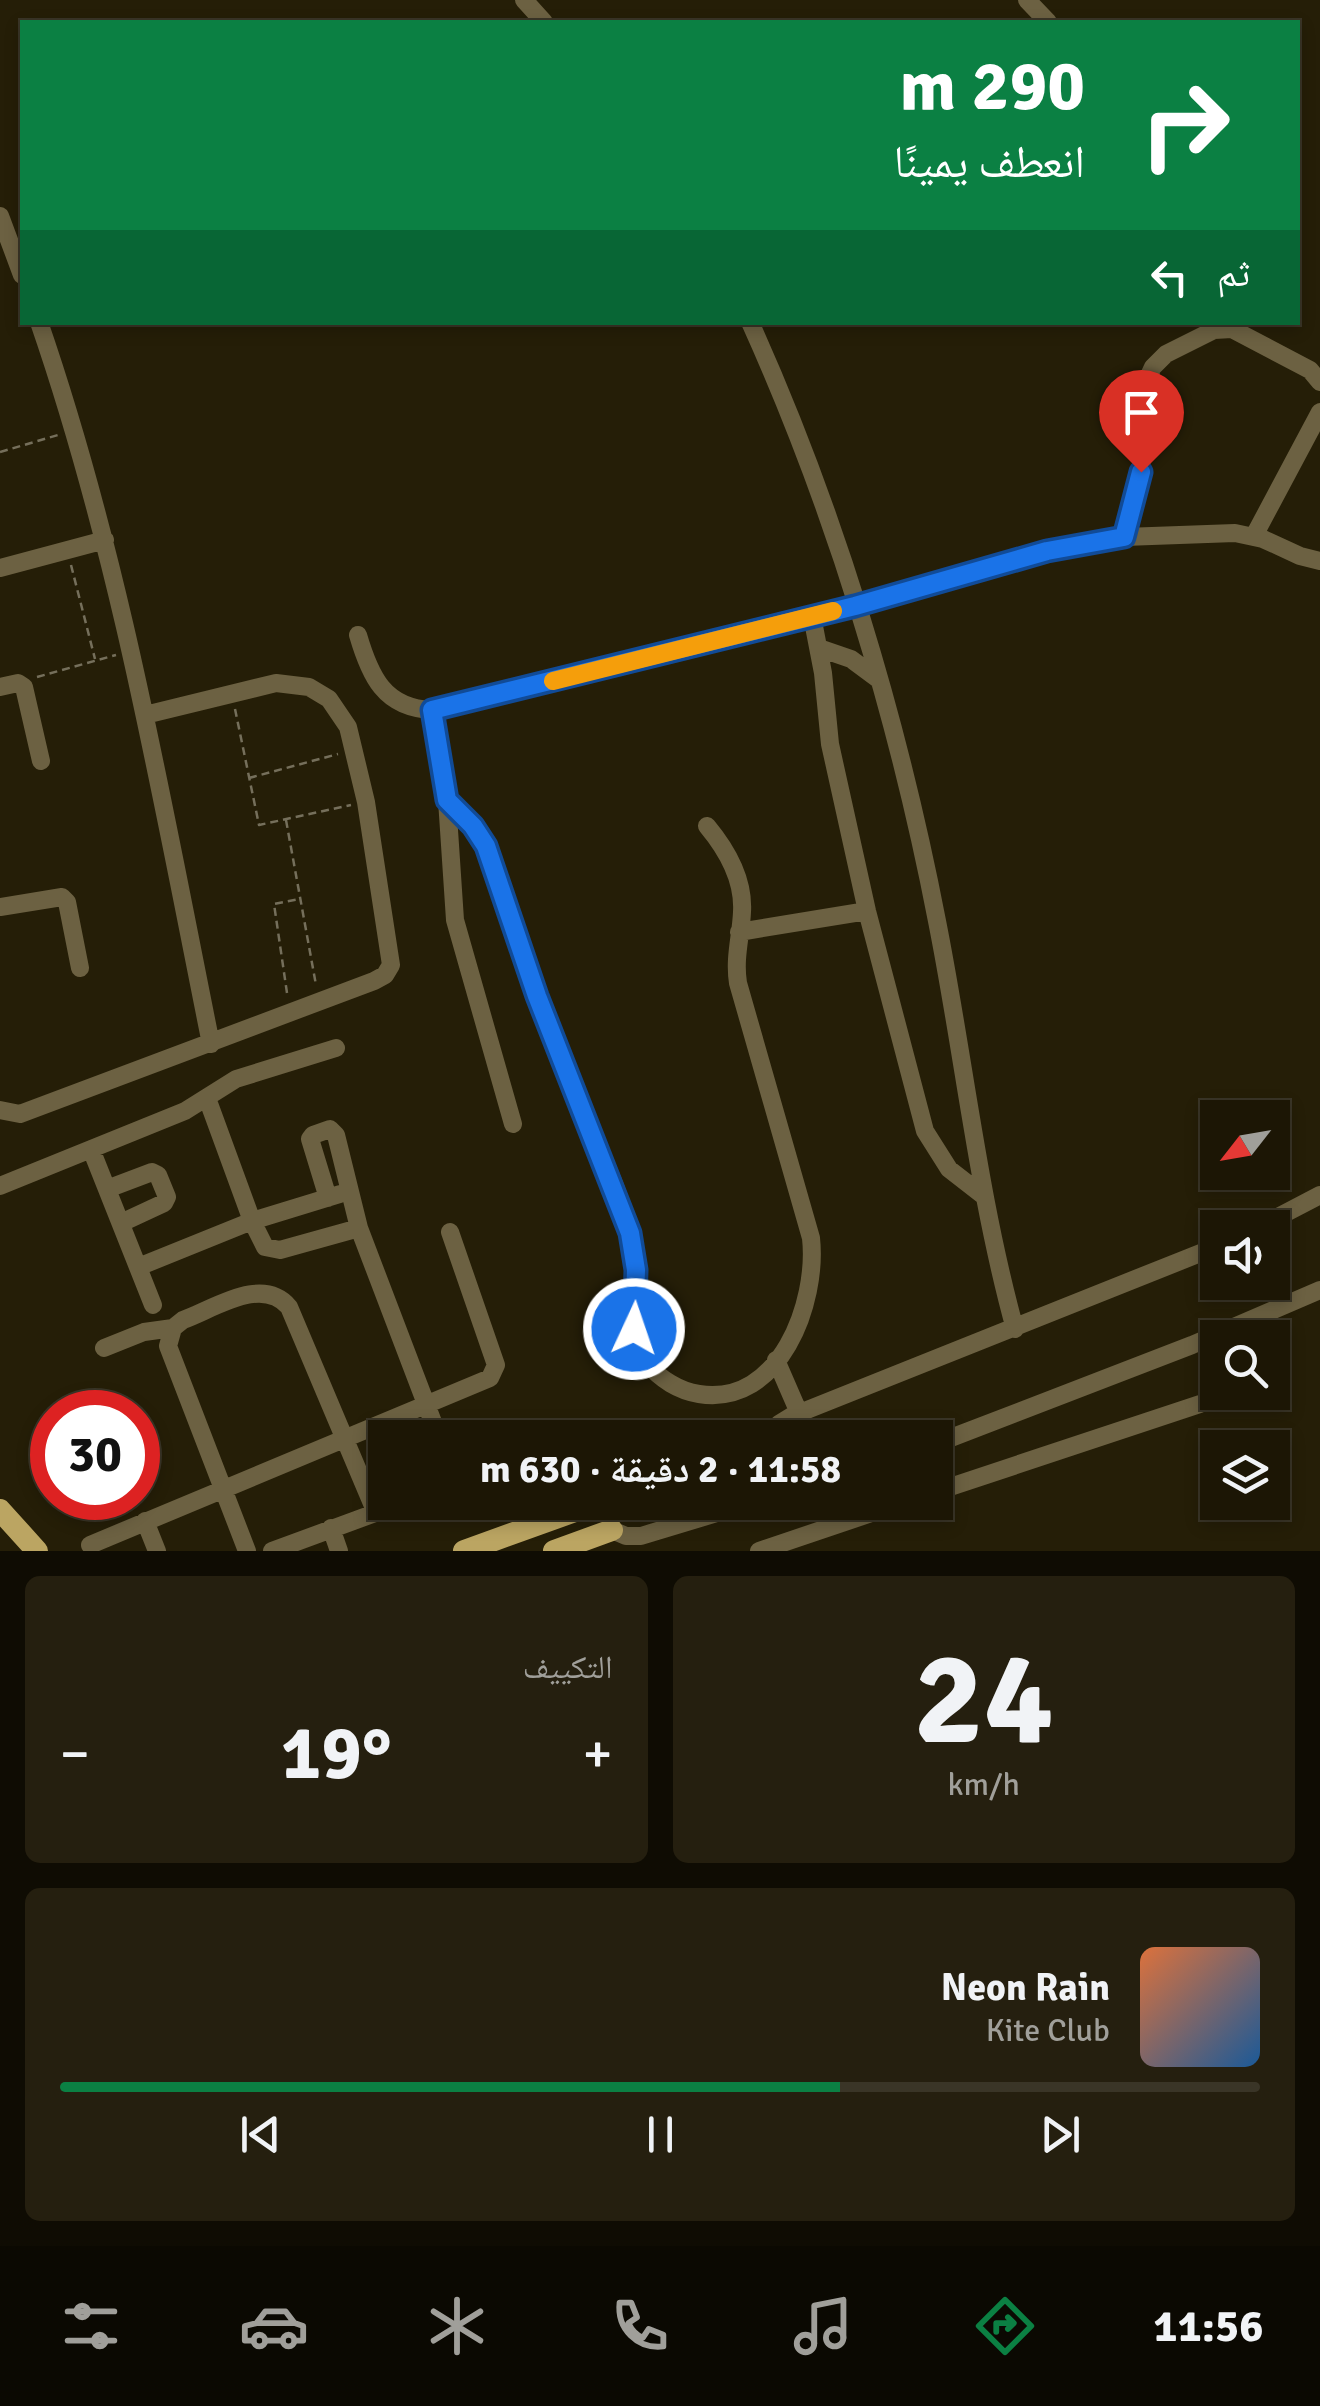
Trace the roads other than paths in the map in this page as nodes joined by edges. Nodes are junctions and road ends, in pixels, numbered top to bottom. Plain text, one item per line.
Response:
1 (524, 0) edge
2 (1027, 0) edge
3 (542, 20) edge
4 (1046, 20) edge
5 (0, 216) edge
6 (20, 271) edge
7 (40, 325) edge
8 (751, 325) edge
9 (1218, 326) edge
10 (1320, 382) edge
11 (1320, 412) edge
12 (1254, 536) junction
13 (1124, 537) junction
14 (105, 540) junction
15 (1320, 561) edge
16 (0, 568) edge
17 (855, 606) junction
18 (812, 616) junction
19 (358, 635) dead end
20 (819, 648) junction
21 (878, 680) junction
22 (0, 686) edge
23 (432, 710) junction
24 (145, 715) junction
25 (41, 762) dead end
26 (447, 800) junction
27 (706, 826) dead end
28 (0, 907) edge
29 (866, 911) junction
30 (739, 932) junction
31 (80, 968) dead end
32 (211, 1044) junction
33 (336, 1048) dead end
34 (207, 1098) junction
35 (0, 1110) edge
36 (513, 1124) dead end
37 (91, 1149) junction
38 (0, 1186) edge
39 (107, 1189) junction
40 (350, 1192) junction
41 (1320, 1195) edge
42 (984, 1197) junction
43 (328, 1198) junction
44 (1290, 1211) edge
45 (252, 1221) junction
46 (120, 1222) junction
47 (359, 1228) junction
48 (450, 1232) dead end
49 (1200, 1253) edge
50 (138, 1267) junction
51 (1320, 1290) edge
52 (153, 1305) dead end
53 (173, 1328) junction
54 (1015, 1329) junction
55 (104, 1348) dead end
56 (776, 1360) junction
57 (425, 1404) junction
58 (1200, 1404) dead end
59 (799, 1414) junction
60 (431, 1420) edge
61 (786, 1420) edge
62 (953, 1437) edge
63 (344, 1438) junction
64 (953, 1486) edge
65 (222, 1489) junction
66 (368, 1494) edge
67 (0, 1510) edge
68 (368, 1516) edge
69 (550, 1520) edge
70 (694, 1520) edge
71 (851, 1520) edge
72 (146, 1521) junction
73 (331, 1528) junction
74 (612, 1530) joint
75 (90, 1545) dead end
76 (37, 1551) edge
77 (157, 1551) edge
78 (247, 1551) edge
79 (272, 1551) edge
80 (339, 1551) edge
81 (464, 1551) edge
82 (554, 1551) edge
83 (759, 1551) edge

1 - 3 street
2 - 4 street
5 - 6 street
7 - 14 street
8 - 17 street
9 - 10 street
9 - 13 street
11 - 12 street
12 - 13 street
12 - 15 street
13 - 17 street
14 - 16 street
14 - 24 street
17 - 18 street
17 - 21 street
18 - 20 street
18 - 23 street
19 - 23 street
20 - 21 street
20 - 29 street
21 - 42 street
22 - 25 street
23 - 26 street
24 - 32 street
24 - 32 street
26 - 36 street
26 - 56 street
27 - 30 street
28 - 31 street
29 - 30 street
29 - 42 street
30 - 56 street
32 - 35 street
33 - 34 street
34 - 37 street
34 - 45 street
37 - 38 street
37 - 39 street
39 - 46 street
39 - 46 street
40 - 43 street
40 - 43 street
40 - 47 street
41 - 44 street
42 - 54 street
43 - 45 street
45 - 47 street
45 - 50 street
46 - 50 street
47 - 57 street
48 - 57 street
49 - 54 street
50 - 52 street
51 - 62 street
53 - 55 street
53 - 63 street
53 - 65 street
54 - 59 street
56 - 59 street
57 - 60 street
57 - 63 street
58 - 64 street
59 - 61 street
63 - 65 street
63 - 66 street
65 - 72 street
65 - 78 street
67 - 76 main road
68 - 73 street
69 - 81 main road
70 - 74 street
71 - 83 street
72 - 75 street
72 - 77 street
73 - 79 street
73 - 80 street
74 - 82 main road

